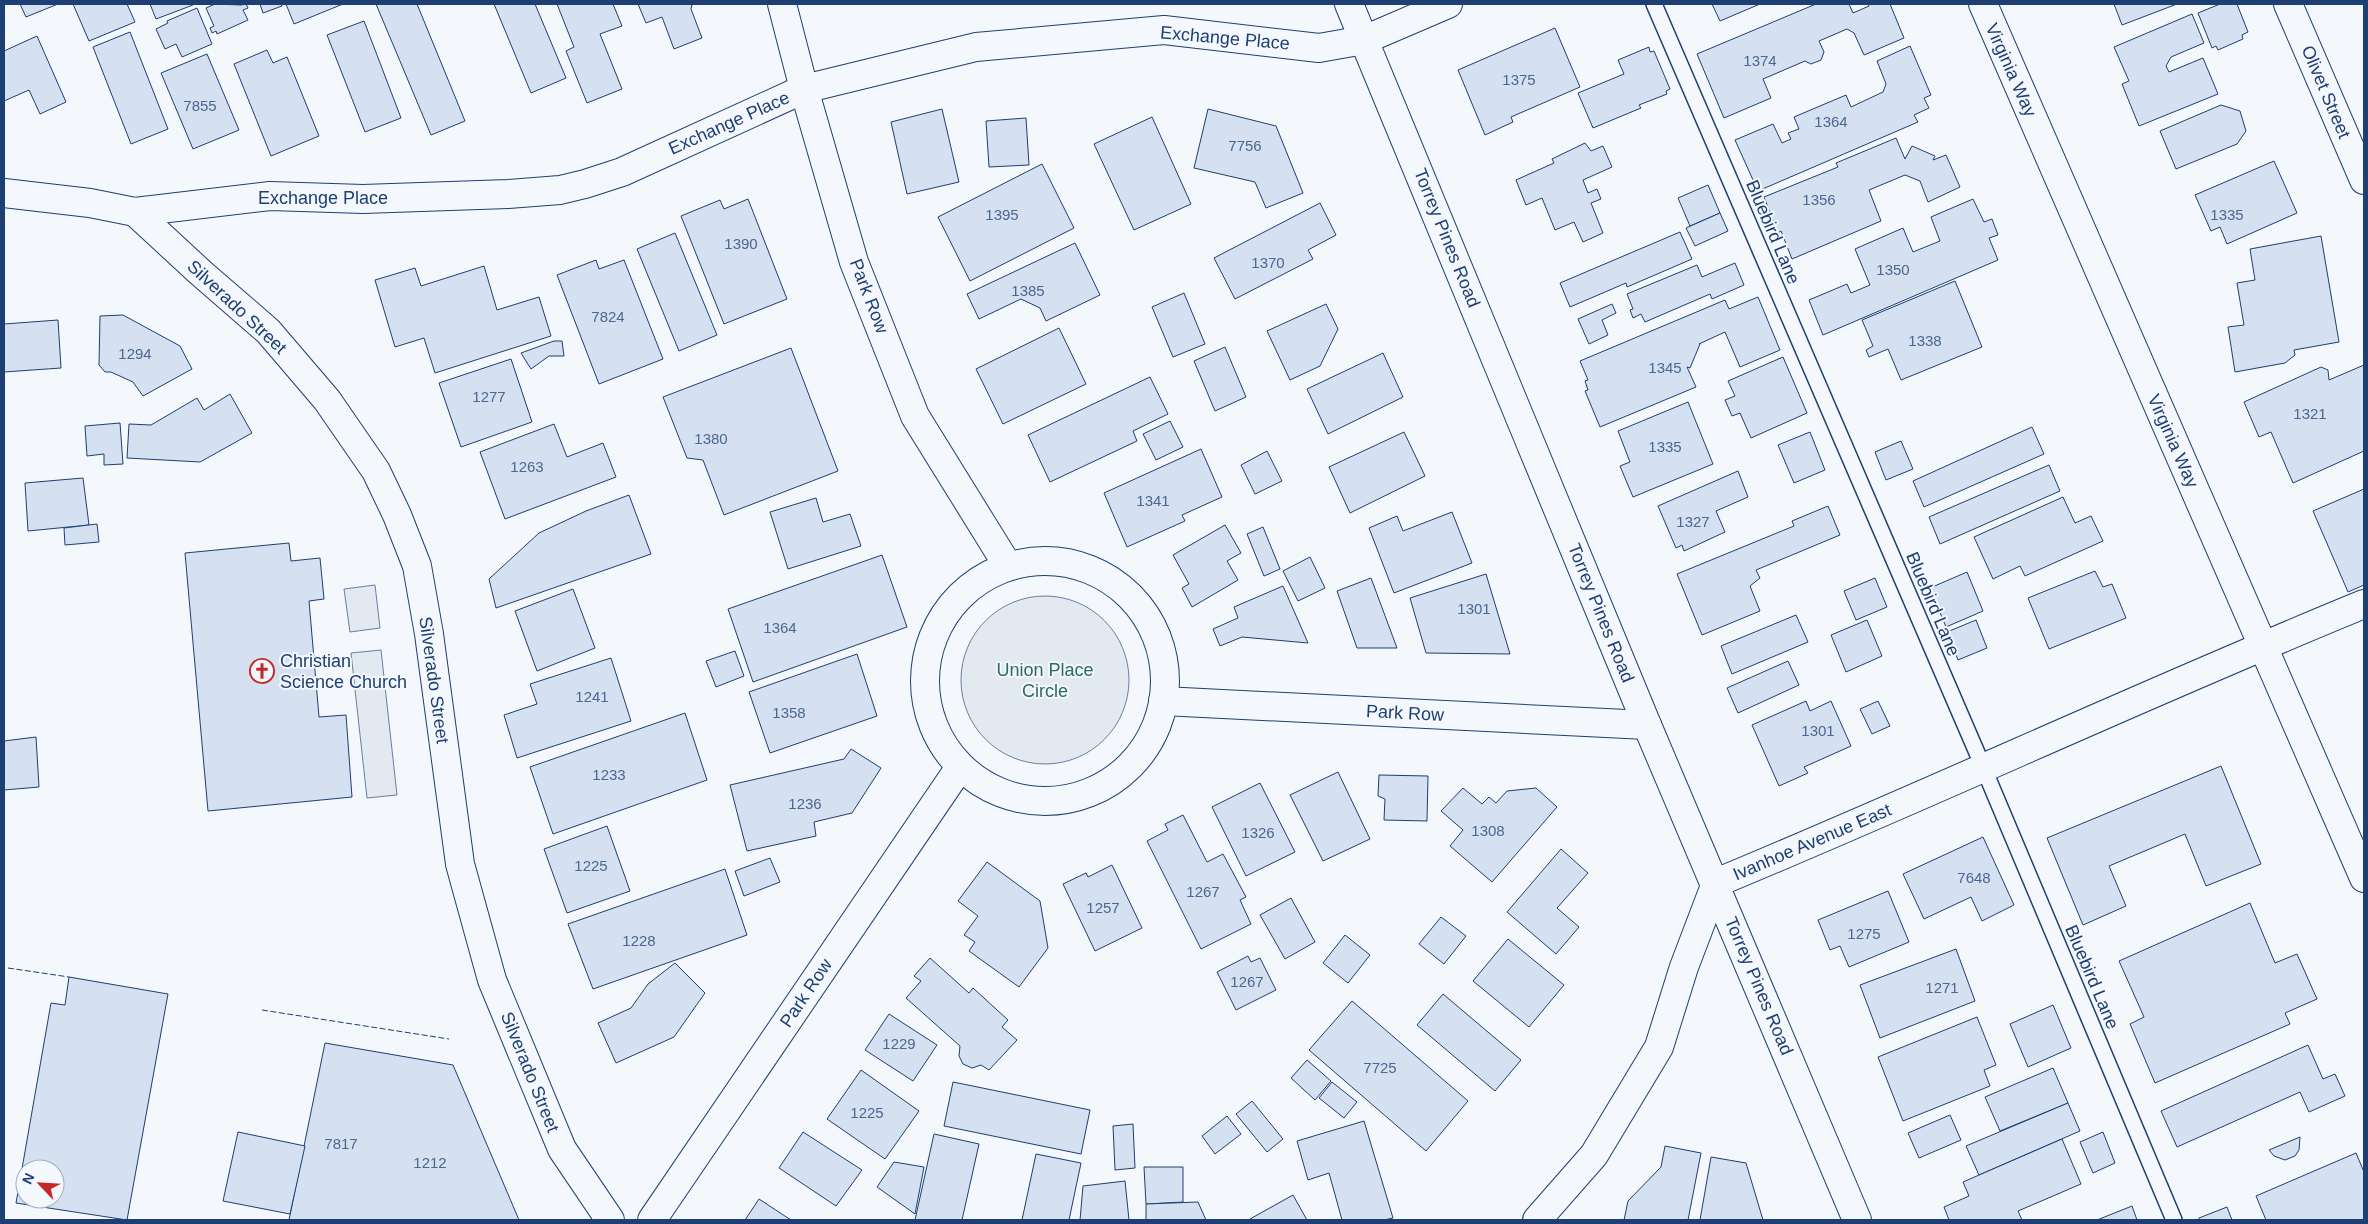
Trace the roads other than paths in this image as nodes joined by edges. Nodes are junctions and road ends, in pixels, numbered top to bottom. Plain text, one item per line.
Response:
1 (782, 4) edge
2 (1349, 4) edge
3 (1448, 4) edge
4 (1654, 4) edge
5 (1983, 4) edge
6 (2288, 4) edge
7 (1364, 40) junction
8 (804, 89) junction
9 (2364, 180) edge
10 (4, 193) edge
11 (135, 212) junction
12 (1008, 566) junction
13 (2364, 604) edge
14 (2262, 646) junction
15 (1163, 701) junction
16 (1647, 725) junction
17 (960, 767) junction
18 (1984, 769) junction
19 (2364, 878) edge
20 (1716, 883) junction
21 (610, 1220) edge
22 (652, 1220) edge
23 (1537, 1220) edge
24 (1857, 1220) edge
25 (2174, 1220) edge

1 - 8 street, Park Row
2 - 7 street, Torrey Pines Road
3 - 7 street, Exchange Place
4 - 18 lane, Bluebird Lane
5 - 14 street, Virginia Way
6 - 9 street, Olivet Street
7 - 8 street, Exchange Place
7 - 16 street, Torrey Pines Road
8 - 11 street, Exchange Place
8 - 12 street, Park Row
10 - 11 street, Exchange Place
11 - 21 street, Silverado Street
12 - 15 street
12 - 17 street
13 - 14 street, Ivanhoe Avenue East
14 - 18 street, Ivanhoe Avenue East
14 - 19 street, Virginia Way
15 - 16 street, Park Row
15 - 17 street
16 - 20 street, Torrey Pines Road
17 - 22 street, Park Row
18 - 20 street, Ivanhoe Avenue East
18 - 25 lane, Bluebird Lane
20 - 23 street, Ivanhoe Avenue East
20 - 24 street, Torrey Pines Road

